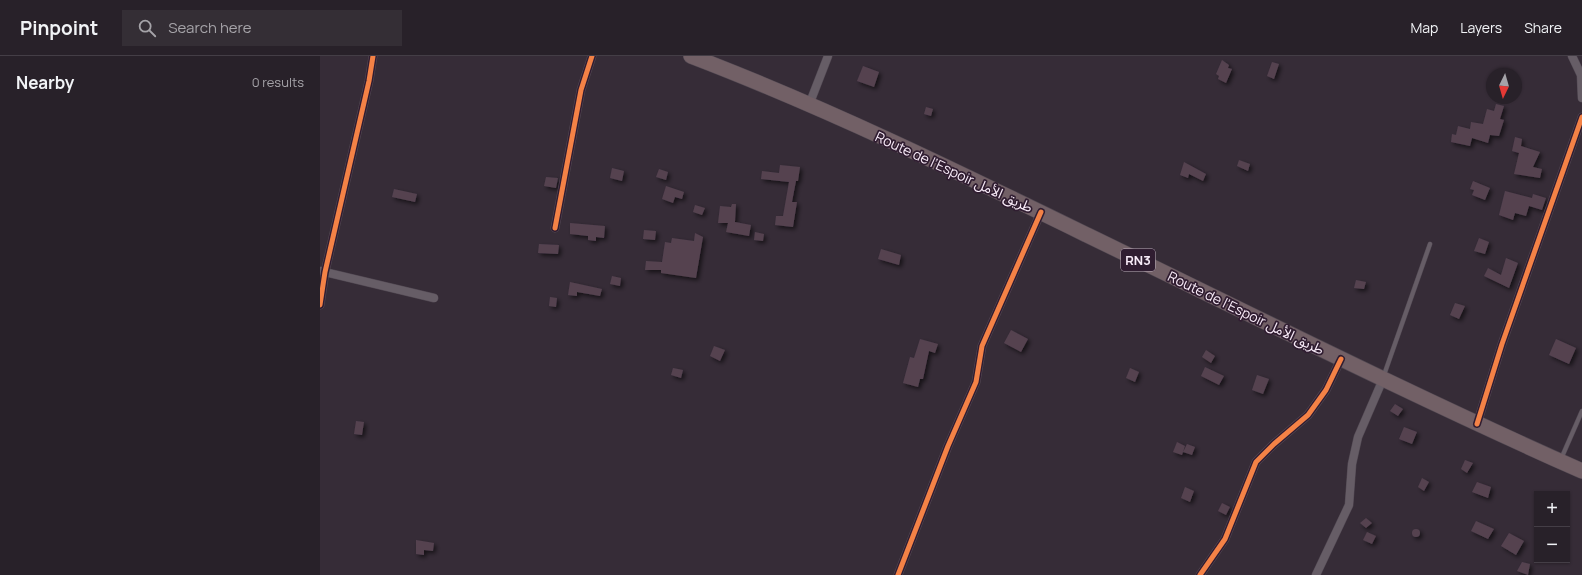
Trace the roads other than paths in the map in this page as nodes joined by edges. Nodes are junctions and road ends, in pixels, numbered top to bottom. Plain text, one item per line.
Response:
1 (373, 56) edge
2 (592, 56) edge
3 (692, 56) edge
4 (828, 56) edge
5 (1572, 56) edge
6 (1582, 98) edge
7 (809, 105) junction
8 (1582, 117) edge
9 (1041, 212) junction
10 (555, 228) dead end
11 (1430, 244) dead end
12 (323, 271) edge
13 (434, 298) dead end
14 (320, 306) edge
15 (1341, 359) junction
16 (1383, 379) junction
17 (1582, 411) edge
18 (1477, 424) junction
19 (1560, 461) junction
20 (1582, 471) edge
21 (898, 575) edge
22 (1200, 575) edge
23 (1316, 575) edge

1 - 12 street
2 - 10 street
3 - 7 highway, Route de l’Espoir طريق الأمل / RN3
4 - 7 street
5 - 6 street
7 - 9 highway, Route de l’Espoir طريق الأمل / RN3
8 - 18 street
9 - 15 highway, Route de l’Espoir طريق الأمل / RN3
9 - 21 street
11 - 16 lane
12 - 13 street
12 - 14 street
15 - 16 highway, Route de l’Espoir طريق الأمل / RN3
15 - 22 street
16 - 18 highway, Route de l’Espoir طريق الأمل / RN3
16 - 23 street
17 - 19 lane
18 - 19 highway, Route de l’Espoir طريق الأمل / RN3
19 - 20 highway, Route de l’Espoir طريق الأمل / RN3

